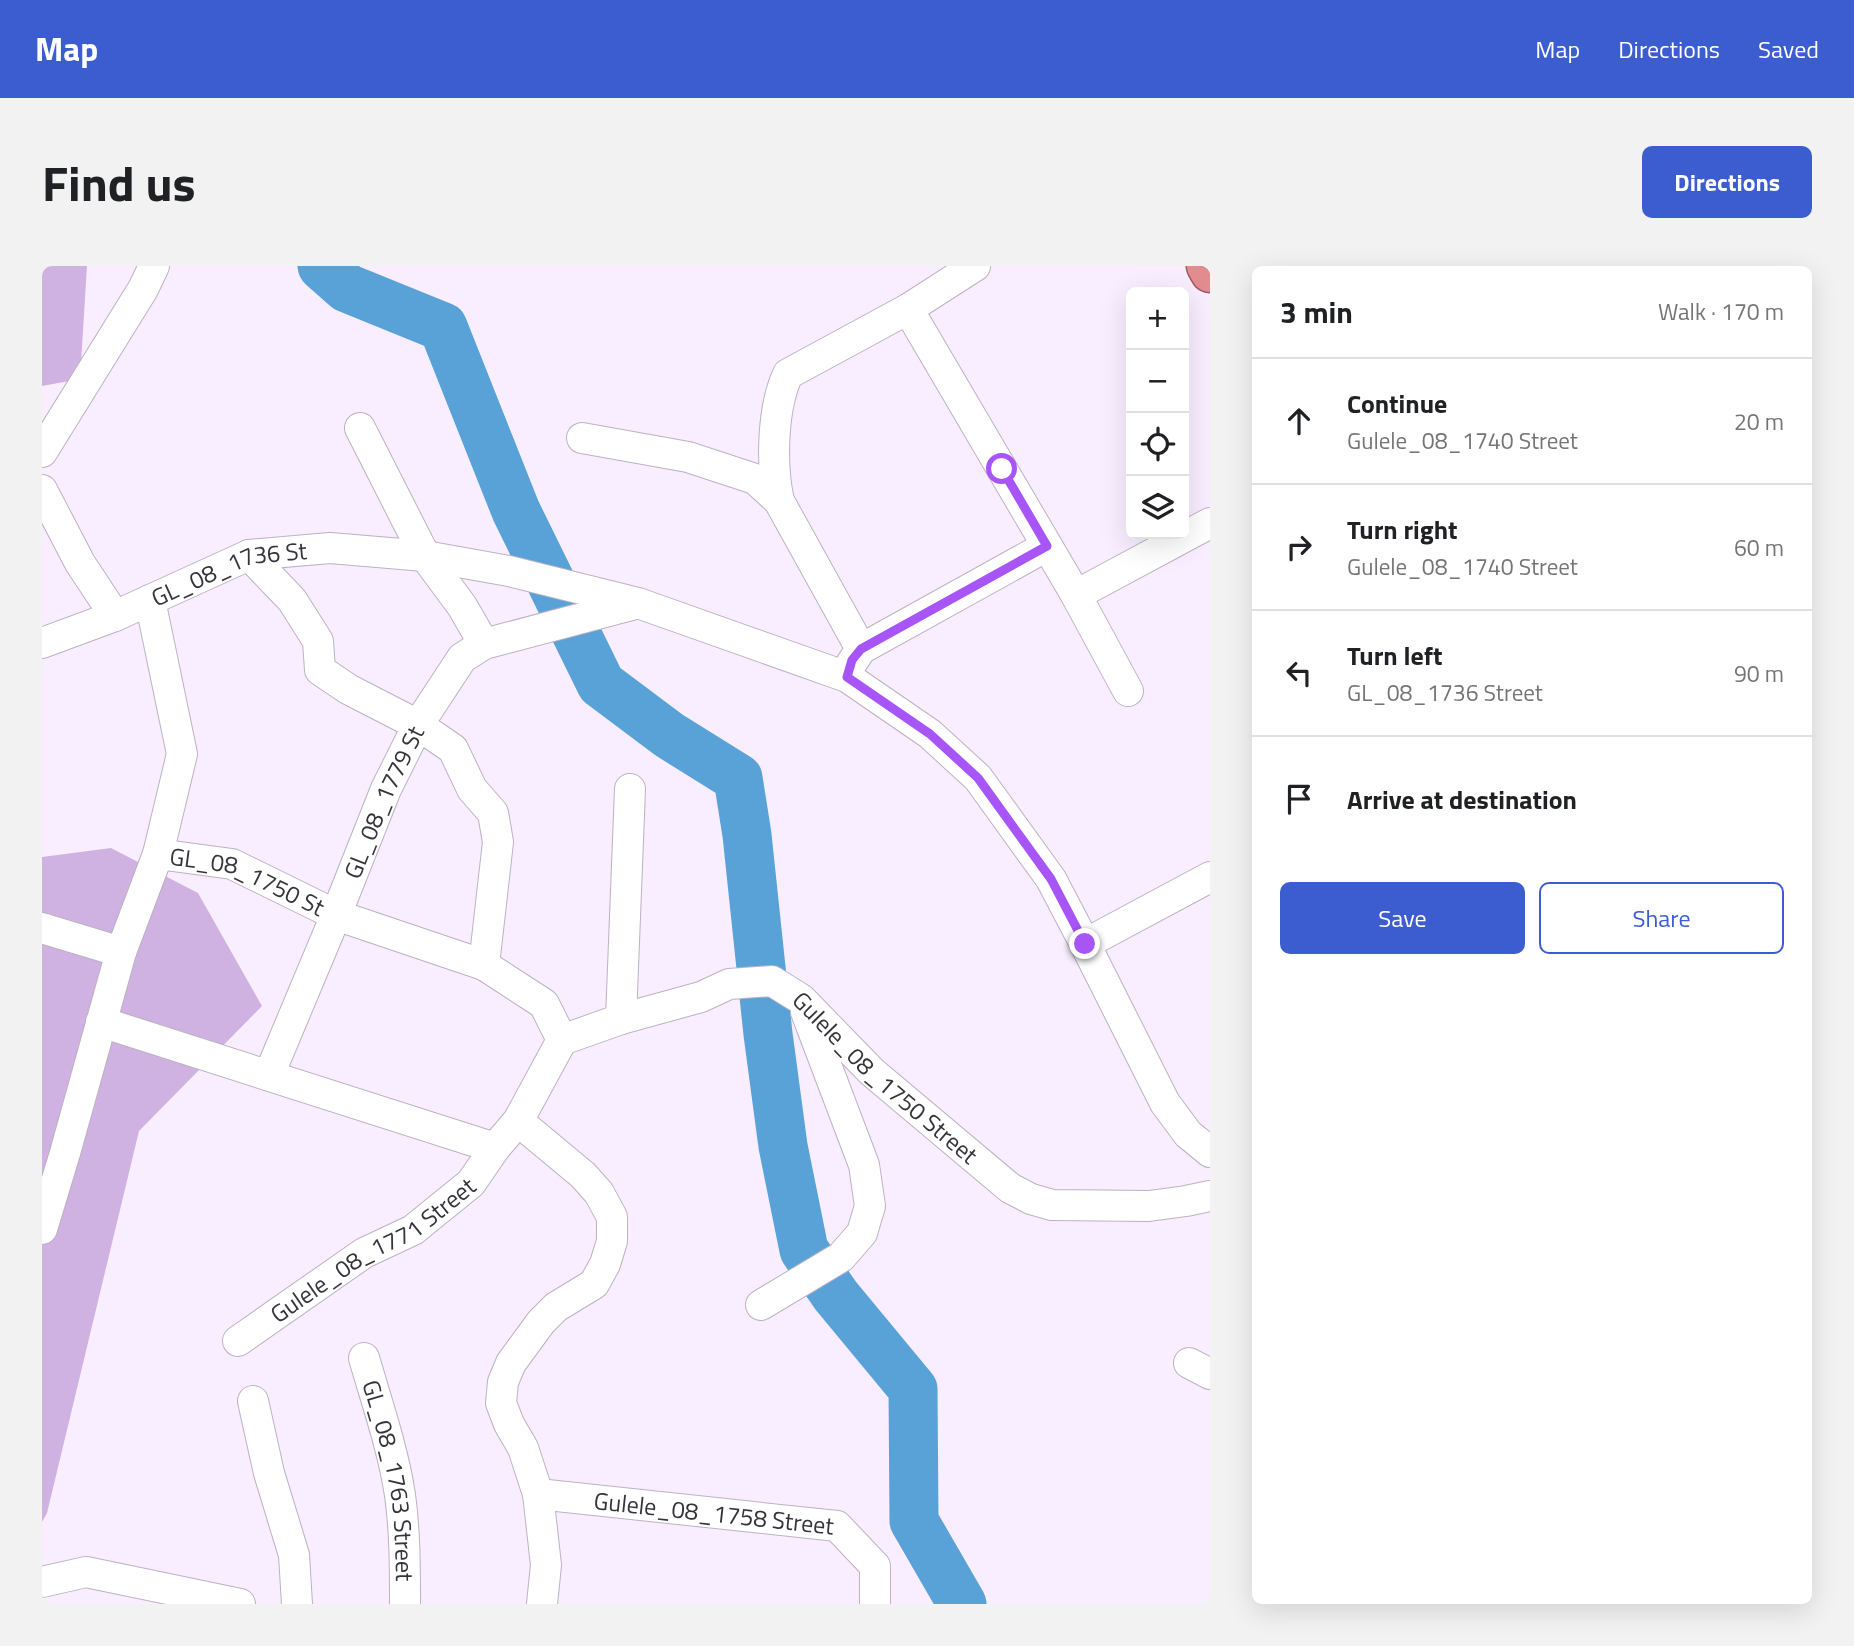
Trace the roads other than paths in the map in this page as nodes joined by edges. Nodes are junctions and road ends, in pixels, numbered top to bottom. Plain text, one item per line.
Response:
1 (154, 266) edge
2 (975, 266) edge
3 (1206, 266) edge
4 (1210, 273) edge
5 (908, 309) junction
6 (360, 428) dead end
7 (582, 438) dead end
8 (42, 452) edge
9 (42, 490) edge
10 (779, 501) junction
11 (1210, 523) edge
12 (1047, 546) junction
13 (249, 555) junction
14 (425, 556) junction
15 (1076, 595) junction
16 (150, 600) junction
17 (638, 603) junction
18 (115, 616) junction
19 (42, 643) edge
20 (484, 644) junction
21 (861, 649) junction
22 (847, 677) junction
23 (1128, 691) dead end
24 (418, 725) junction
25 (630, 789) dead end
26 (158, 853) junction
27 (1210, 877) edge
28 (336, 915) junction
29 (42, 928) edge
30 (1085, 944) junction
31 (121, 952) junction
32 (484, 965) junction
33 (801, 999) junction
34 (621, 1019) junction
35 (101, 1022) junction
36 (562, 1040) junction
37 (269, 1075) junction
38 (518, 1121) junction
39 (495, 1148) junction
40 (1210, 1152) edge
41 (1210, 1196) edge
42 (42, 1229) edge
43 (761, 1306) dead end
44 (238, 1341) dead end
45 (364, 1358) dead end
46 (253, 1401) dead end
47 (538, 1494) junction
48 (42, 1582) edge
49 (240, 1604) edge
50 (297, 1604) edge
51 (405, 1604) edge
52 (542, 1604) edge
53 (875, 1604) edge

1 - 8 street
2 - 5 street
3 - 4 highway
5 - 10 street
5 - 12 street
6 - 14 street
7 - 10 street
9 - 18 street
10 - 21 street
11 - 15 street
12 - 15 street
12 - 21 street
13 - 14 street, GL_08_1736 St
13 - 16 street, GL_08_1736 St
13 - 24 street
14 - 17 street, GL_08_1736 St
14 - 20 street
15 - 23 street
16 - 18 street, GL_08_1736 St
16 - 26 street
17 - 20 street
17 - 22 street, GL_08_1736 St
18 - 19 street, GL_08_1736 St
20 - 24 street, GL_08_1779 St
21 - 22 street
22 - 30 street, GL_08_1736 St
24 - 28 street, GL_08_1779 St
24 - 32 street
25 - 34 street
26 - 28 street, GL_08_1750 St
26 - 31 street
27 - 30 street
28 - 32 street, GL_08_1750 St
28 - 37 street, GL_08_1779 St
29 - 31 street
30 - 40 street, GL_08_1736 St
31 - 35 street
32 - 36 street, GL_08_1750 St
33 - 34 street, Gulele_08_1750 Street
33 - 41 street, Gulele_08_1750 Street
33 - 43 street
34 - 36 street, Gulele_08_1750 Street
35 - 37 street
35 - 42 street
36 - 38 street, Gulele_08_1771 Street
37 - 39 street
38 - 39 street, Gulele_08_1771 Street
38 - 47 street
39 - 44 street, Gulele_08_1771 Street
45 - 51 street, GL_08_1763 Street
46 - 50 street
47 - 52 street
47 - 53 street, Gulele_08_1758 Street
48 - 49 street

